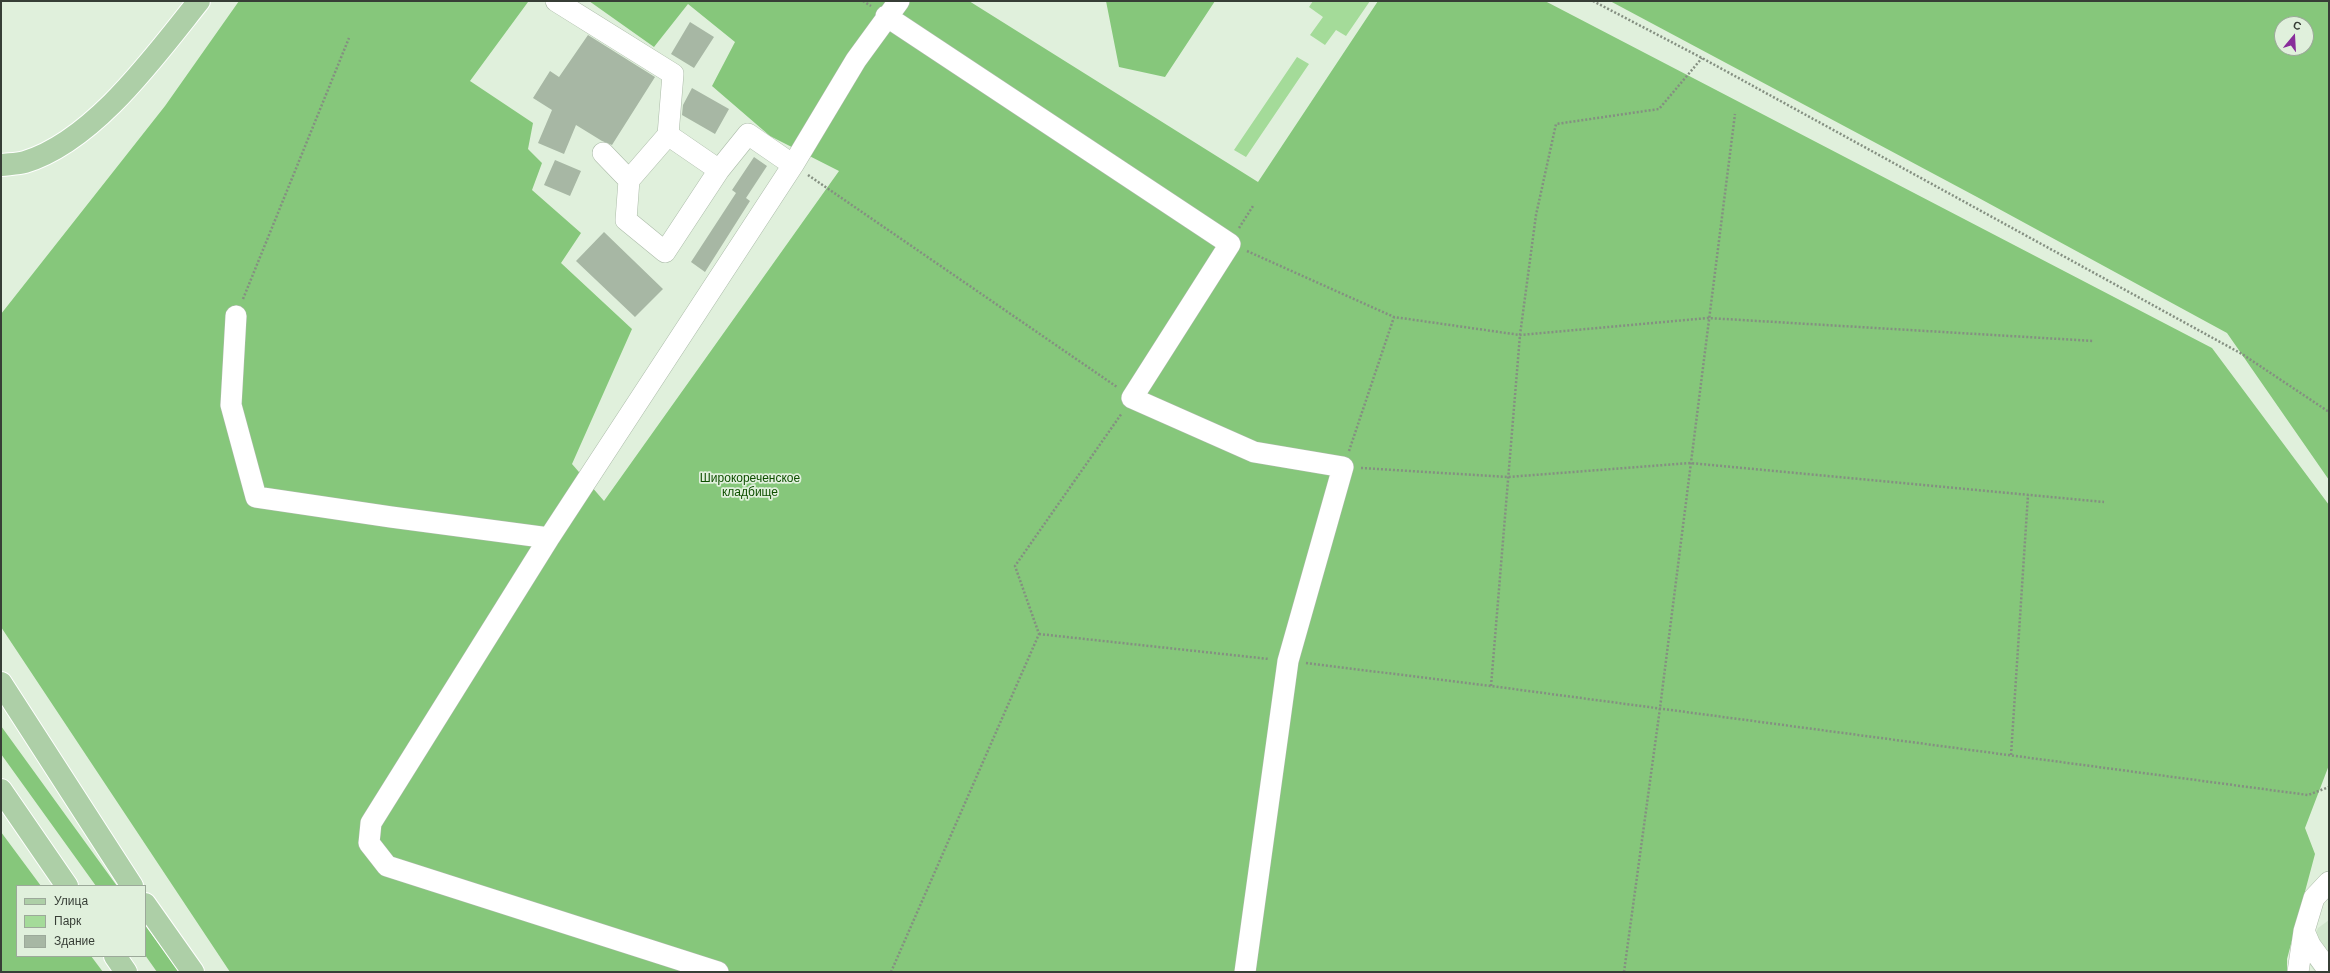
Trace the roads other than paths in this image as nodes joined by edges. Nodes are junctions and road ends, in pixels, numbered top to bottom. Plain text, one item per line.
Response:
1 (198, 1) edge
2 (556, 1) edge
3 (892, 9) edge
4 (668, 135) junction
5 (603, 153) dead end
6 (25, 162) junction
7 (1, 165) edge
8 (793, 165) junction
9 (719, 170) junction
10 (1, 172) edge
11 (629, 180) junction
12 (236, 316) road end
13 (549, 538) junction
14 (1, 683) edge
15 (1, 790) edge
16 (2329, 882) edge
17 (66, 885) edge
18 (131, 885) edge
19 (146, 905) edge
20 (2304, 931) junction
21 (116, 957) edge
22 (2329, 971) edge
23 (126, 972) edge
24 (193, 972) edge
25 (718, 972) edge
26 (1245, 972) edge
27 (2298, 972) edge

1 - 6 main road
2 - 4 lane
3 - 8 lane
3 - 26 lane
4 - 9 lane
4 - 11 lane
5 - 11 lane
6 - 7 main road
6 - 10 main road
8 - 9 lane
8 - 13 lane
9 - 11 lane
12 - 13 lane
13 - 25 lane
14 - 18 main road
15 - 17 main road
16 - 20 lane
19 - 24 main road
20 - 22 lane
20 - 27 lane
21 - 23 main road

